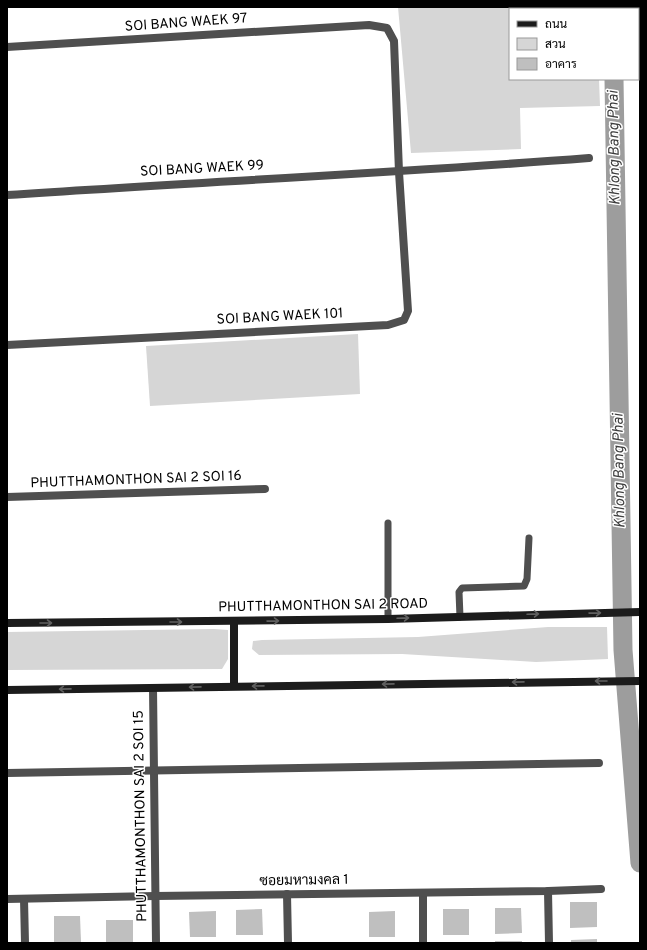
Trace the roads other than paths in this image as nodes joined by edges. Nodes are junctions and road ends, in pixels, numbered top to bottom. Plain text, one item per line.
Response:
1 (7, 47) edge
2 (589, 158) dead end
3 (399, 172) junction
4 (7, 195) edge
5 (7, 345) edge
6 (265, 489) dead end
7 (7, 497) edge
8 (388, 523) dead end
9 (529, 538) dead end
10 (640, 612) edge
11 (460, 617) junction
12 (388, 619) junction
13 (234, 621) junction
14 (7, 623) edge
15 (640, 681) edge
16 (234, 686) junction
17 (153, 688) junction
18 (7, 690) edge
19 (599, 763) dead end
20 (153, 770) junction
21 (7, 773) edge
22 (601, 889) dead end
23 (548, 891) junction
24 (423, 893) junction
25 (287, 894) junction
26 (155, 896) junction
27 (7, 899) edge
28 (24, 899) junction
29 (25, 943) edge
30 (156, 943) edge
31 (288, 943) edge
32 (423, 943) edge
33 (549, 943) edge

1 - 3 street, SOI BANG WAEK 97
2 - 3 street, SOI BANG WAEK 99
3 - 4 street, SOI BANG WAEK 99
3 - 5 street, SOI BANG WAEK 101
6 - 7 street, PHUTTHAMONTHON SAI 2 SOI 16
8 - 12 lane
9 - 11 lane
11 -> 10 main road, PHUTTHAMONTHON SAI 2 ROAD
12 -> 11 main road, PHUTTHAMONTHON SAI 2 ROAD
13 -> 12 main road, PHUTTHAMONTHON SAI 2 ROAD
14 -> 13 main road, PHUTTHAMONTHON SAI 2 ROAD
13 - 16 main road
15 -> 16 main road
16 -> 17 main road
17 -> 18 main road
17 - 20 street, PHUTTHAMONTHON SAI 2 SOI 15
19 - 20 street
20 - 21 street
20 - 26 street, PHUTTHAMONTHON SAI 2 SOI 15
22 - 23 street, ซอยมหามงคล 1
23 - 24 street, ซอยมหามงคล 1
23 - 33 street
24 - 25 street, ซอยมหามงคล 1
24 - 32 street
25 - 26 street, ซอยมหามงคล 1
25 - 31 street
26 - 28 street, ซอยมหามงคล 1
26 - 30 street, PHUTTHAMONTHON SAI 2 SOI 15
27 - 28 street, ซอยมหามงคล 1
28 - 29 street

